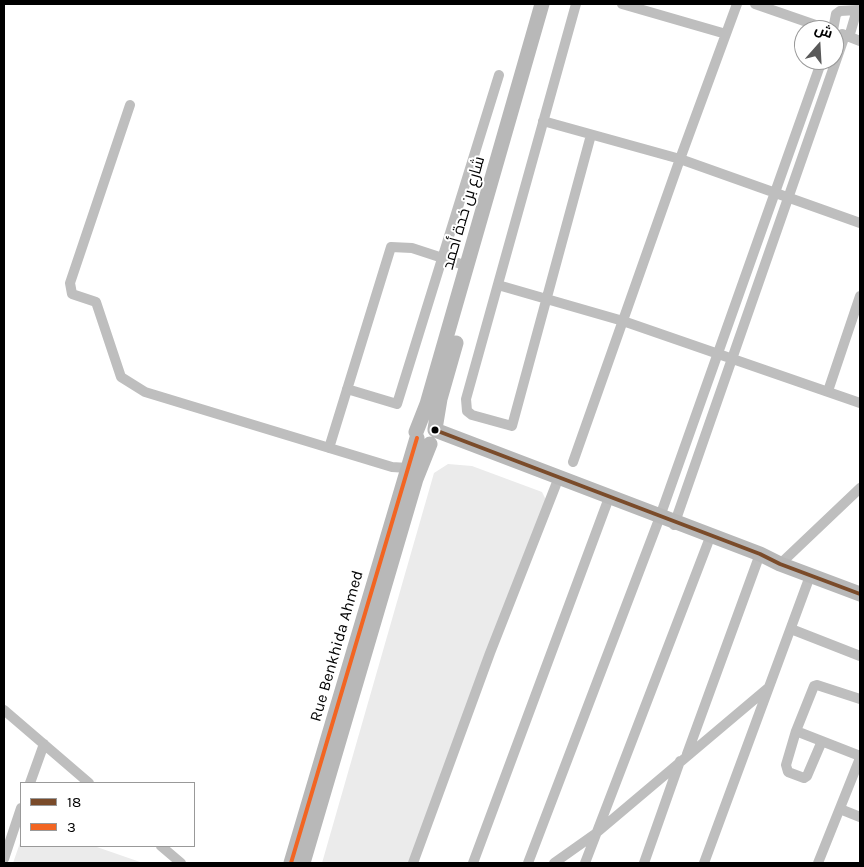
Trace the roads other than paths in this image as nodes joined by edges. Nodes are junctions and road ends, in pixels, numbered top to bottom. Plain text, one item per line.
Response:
1 (542, 4) edge
2 (552, 4) edge
3 (576, 4) edge
4 (622, 4) edge
5 (737, 4) edge
6 (755, 4) edge
7 (859, 10) edge
8 (801, 20) edge
9 (835, 20) edge
10 (726, 34) junction
11 (844, 35) edge
12 (847, 36) junction
13 (860, 41) edge
14 (818, 70) edge
15 (499, 76) dead end
16 (130, 105) dead end
17 (543, 121) junction
18 (591, 135) junction
19 (680, 159) junction
20 (774, 193) junction
21 (788, 198) junction
22 (860, 223) edge
23 (443, 257) junction
24 (467, 266) junction
25 (498, 285) junction
26 (860, 296) edge
27 (546, 299) junction
28 (623, 321) junction
29 (718, 353) junction
30 (732, 358) junction
31 (347, 389) junction
32 (828, 391) junction
33 (860, 403) edge
34 (428, 436) junction
35 (329, 448) junction
36 (573, 462) dead end
37 (408, 468) junction
38 (557, 481) junction
39 (860, 488) edge
40 (607, 503) junction
41 (659, 519) junction
42 (674, 524) junction
43 (704, 537) junction
44 (759, 556) junction
45 (780, 564) junction
46 (810, 576) junction
47 (860, 594) edge
48 (791, 629) junction
49 (860, 656) edge
50 (769, 687) junction
51 (860, 699) edge
52 (4, 710) edge
53 (796, 731) junction
54 (822, 741) junction
55 (44, 744) junction
56 (860, 757) edge
57 (684, 758) junction
58 (30, 782) edge
59 (88, 782) edge
60 (840, 810) junction
61 (20, 811) edge
62 (860, 817) edge
63 (595, 834) junction
64 (162, 847) edge
65 (4, 859) edge
66 (181, 863) edge
67 (291, 863) edge
68 (303, 863) edge
69 (413, 863) edge
70 (473, 863) edge
71 (528, 863) edge
72 (554, 863) edge
73 (585, 863) edge
74 (644, 863) edge
75 (704, 863) edge
76 (818, 863) edge

1 - 24 main road, شارع بن خدة أحمد
2 - 34 main road
3 - 17 street
4 - 10 street
5 - 10 street
6 - 8 street
7 - 9 street
7 - 12 street
10 - 19 street
11 - 12 street
12 - 13 street
12 - 21 street
14 - 20 street
15 - 23 street
16 - 35 street
17 - 18 street
17 - 25 street
18 - 19 street
18 - 27 street
19 - 20 street
19 - 28 street
20 - 21 street
20 - 29 street
21 - 22 street
21 - 30 street
23 - 24 street
23 - 31 street
23 - 31 street
24 - 34 main road, شارع بن خدة أحمد
25 - 27 street
25 - 27 street
26 - 32 street
27 - 28 street
28 - 29 street
28 - 36 street
29 - 30 street
29 - 41 street
30 - 32 street
30 - 42 street
31 - 35 street
32 - 33 street
34 - 37 main road, Rue Benkhida Ahmed
34 - 38 main road
34 - 68 main road
35 - 37 street
37 - 67 main road, Rue Benkhida Ahmed
38 - 40 main road
38 - 41 main road
38 - 69 street
39 - 45 street
40 - 41 main road
40 - 70 street
41 - 42 main road
41 - 71 street
42 - 43 main road
43 - 44 main road
43 - 63 street
44 - 45 main road
44 - 57 street
45 - 46 main road
46 - 47 main road
46 - 48 street
48 - 49 street
48 - 50 street
50 - 57 street
50 - 75 street
51 - 53 street
52 - 55 street
53 - 54 street
53 - 54 street
54 - 56 street
55 - 58 street
55 - 59 street
56 - 60 street
57 - 63 street
57 - 74 street
60 - 62 street
60 - 76 street
61 - 65 street
63 - 72 street
63 - 73 street
64 - 66 street

